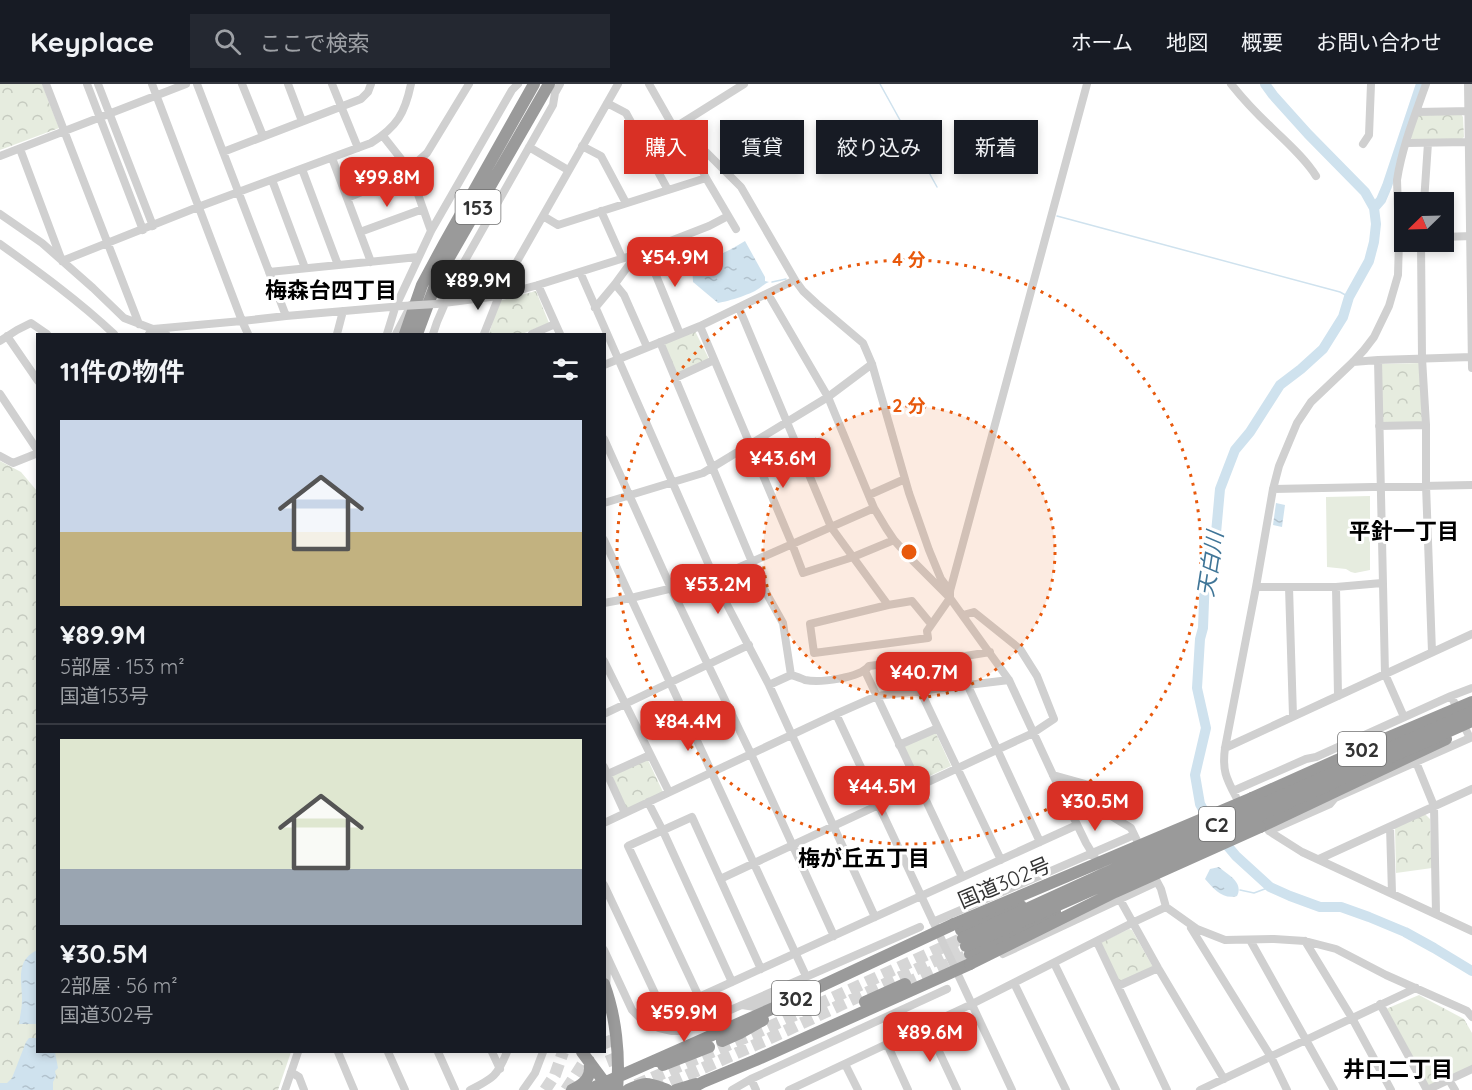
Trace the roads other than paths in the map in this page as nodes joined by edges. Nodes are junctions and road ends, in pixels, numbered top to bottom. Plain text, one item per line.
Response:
1 (46, 84) edge
2 (87, 84) edge
3 (98, 84) edge
4 (152, 84) edge
5 (186, 84) edge
6 (197, 84) edge
7 (242, 84) edge
8 (288, 84) edge
9 (332, 84) edge
10 (371, 84) edge
11 (411, 84) edge
12 (469, 84) edge
13 (518, 84) edge
14 (534, 84) edge
15 (549, 84) edge
16 (560, 84) edge
17 (618, 84) edge
18 (649, 84) edge
19 (744, 84) edge
20 (1087, 84) edge
21 (1231, 84) edge
22 (1371, 84) edge
23 (1426, 84) edge
24 (1468, 84) edge
25 (156, 95) junction
26 (607, 104) junction
27 (341, 106) junction
28 (1470, 111) edge
29 (1416, 112) junction
30 (110, 113) junction
31 (100, 117) junction
32 (669, 120) edge
33 (687, 120) edge
34 (302, 121) junction
35 (65, 131) junction
36 (263, 136) junction
37 (383, 136) junction
38 (1428, 142) junction
39 (1469, 142) junction
40 (1406, 143) junction
41 (1363, 144) dead end
42 (582, 146) junction
43 (529, 147) junction
44 (358, 148) junction
45 (20, 149) junction
46 (223, 152) junction
47 (708, 154) edge
48 (0, 156) edge
49 (332, 158) junction
50 (302, 169) junction
51 (409, 169) junction
52 (568, 170) junction
53 (704, 174) edge
54 (1316, 176) dead end
55 (706, 178) junction
56 (272, 180) junction
57 (668, 190) junction
58 (239, 192) junction
59 (1398, 192) edge
60 (1425, 192) edge
61 (347, 198) junction
62 (626, 203) junction
63 (198, 207) junction
64 (423, 209) junction
65 (601, 211) junction
66 (0, 214) edge
67 (543, 216) junction
68 (728, 216) junction
69 (153, 226) junction
70 (143, 230) junction
71 (736, 230) dead end
72 (431, 231) junction
73 (360, 232) junction
74 (1471, 236) edge
75 (1454, 237) edge
76 (0, 244) edge
77 (108, 244) junction
78 (642, 252) junction
79 (1401, 252) edge
80 (1421, 252) edge
81 (418, 257) junction
82 (622, 258) junction
83 (62, 261) junction
84 (371, 262) junction
85 (338, 265) junction
86 (305, 268) junction
87 (269, 272) junction
88 (580, 272) junction
89 (795, 280) junction
90 (615, 284) junction
91 (422, 285) junction
92 (538, 285) junction
93 (768, 294) junction
94 (498, 296) junction
95 (440, 303) junction
96 (398, 307) junction
97 (596, 308) junction
98 (739, 308) junction
99 (343, 311) junction
100 (286, 316) junction
101 (242, 321) junction
102 (139, 324) junction
103 (555, 324) junction
104 (700, 326) junction
105 (151, 332) edge
106 (46, 333) edge
107 (113, 333) edge
108 (248, 333) edge
109 (337, 333) edge
110 (387, 333) edge
111 (396, 333) edge
112 (405, 333) edge
113 (417, 333) edge
114 (433, 333) edge
115 (484, 333) edge
116 (534, 333) edge
117 (560, 333) edge
118 (680, 334) junction
119 (4, 338) edge
120 (660, 342) junction
121 (647, 347) junction
122 (1472, 357) edge
123 (1422, 358) junction
124 (618, 359) junction
125 (714, 360) junction
126 (1378, 360) junction
127 (1353, 362) junction
128 (606, 364) edge
129 (872, 364) junction
130 (1472, 368) edge
131 (36, 378) edge
132 (675, 378) junction
133 (0, 394) edge
134 (828, 397) junction
135 (787, 422) junction
136 (1426, 425) junction
137 (1379, 426) junction
138 (606, 443) edge
139 (749, 445) junction
140 (36, 449) edge
141 (36, 453) edge
142 (0, 456) edge
143 (713, 468) junction
144 (905, 479) junction
145 (673, 483) junction
146 (1426, 485) junction
147 (1472, 485) edge
148 (1380, 486) junction
149 (1273, 489) junction
150 (629, 495) junction
151 (869, 495) junction
152 (606, 502) edge
153 (874, 508) junction
154 (831, 527) junction
155 (894, 540) junction
156 (606, 544) edge
157 (792, 544) junction
158 (853, 557) junction
159 (752, 562) junction
160 (715, 578) junction
161 (1382, 583) junction
162 (1336, 586) junction
163 (1256, 587) junction
164 (1289, 587) junction
165 (671, 588) junction
166 (950, 594) junction
167 (631, 598) junction
168 (606, 603) edge
169 (888, 605) junction
170 (963, 615) junction
171 (931, 624) junction
172 (1472, 634) edge
173 (749, 645) junction
174 (990, 652) junction
175 (1432, 652) junction
176 (708, 664) junction
177 (606, 665) edge
178 (865, 671) junction
179 (1385, 674) junction
180 (791, 675) junction
181 (1009, 680) junction
182 (670, 682) junction
183 (967, 684) junction
184 (769, 685) junction
185 (1472, 688) edge
186 (920, 690) junction
187 (877, 696) junction
188 (1338, 696) junction
189 (1451, 696) junction
190 (1472, 702) edge
191 (626, 704) junction
192 (1457, 708) junction
193 (1472, 712) edge
194 (606, 713) edge
195 (836, 714) junction
196 (1293, 716) junction
197 (1404, 717) junction
198 (938, 728) junction
199 (1470, 731) edge
200 (1033, 733) junction
201 (792, 734) junction
202 (899, 745) junction
203 (1224, 748) junction
204 (996, 750) junction
205 (751, 754) junction
206 (650, 755) junction
207 (1416, 762) junction
208 (957, 768) junction
209 (606, 771) edge
210 (712, 772) junction
211 (1053, 775) junction
212 (918, 786) junction
213 (1472, 789) edge
214 (669, 792) junction
215 (648, 802) junction
216 (878, 805) junction
217 (1434, 806) junction
218 (625, 813) junction
219 (606, 822) edge
220 (834, 825) junction
221 (1077, 825) junction
222 (1390, 827) junction
223 (1264, 829) junction
224 (663, 831) junction
225 (1134, 835) junction
226 (1040, 842) junction
227 (793, 845) junction
228 (1092, 853) junction
229 (1319, 859) junction
230 (1001, 860) junction
231 (754, 863) junction
232 (962, 878) junction
233 (720, 879) junction
234 (1157, 882) junction
235 (1094, 883) junction
236 (606, 889) edge
237 (1392, 893) junction
238 (921, 896) junction
239 (1120, 900) junction
240 (1166, 907) junction
241 (1436, 914) junction
242 (875, 917) junction
243 (1134, 922) junction
244 (1190, 926) junction
245 (920, 927) dead end
246 (935, 927) junction
247 (1472, 931) edge
248 (834, 936) junction
249 (1250, 940) junction
250 (1305, 941) junction
251 (1097, 942) junction
252 (964, 943) junction
253 (796, 953) junction
254 (606, 955) edge
255 (894, 961) dead end
256 (1054, 963) junction
257 (1158, 968) junction
258 (761, 969) junction
259 (957, 973) junction
260 (806, 976) junction
261 (732, 982) junction
262 (1014, 983) junction
263 (905, 984) tunnel mouth
264 (1118, 986) junction
265 (1416, 988) junction
266 (606, 989) edge
267 (947, 990) dead end
268 (699, 997) junction
269 (788, 1001) junction
270 (972, 1004) junction
271 (741, 1005) junction
272 (1380, 1005) junction
273 (1472, 1017) edge
274 (1352, 1018) junction
275 (927, 1026) junction
276 (1307, 1039) junction
277 (887, 1044) junction
278 (774, 1052) junction
279 (298, 1053) edge
280 (338, 1053) edge
281 (388, 1053) edge
282 (438, 1053) edge
283 (492, 1053) edge
284 (507, 1053) edge
285 (543, 1053) edge
286 (587, 1055) edge
287 (1271, 1057) junction
288 (845, 1064) junction
289 (1472, 1068) edge
290 (500, 1069) junction
291 (291, 1072) junction
292 (751, 1079) junction
293 (1224, 1079) junction
294 (1449, 1080) junction
295 (624, 1082) edge
296 (703, 1082) junction
297 (607, 1086) edge
298 (805, 1087) edge
299 (285, 1090) edge
300 (304, 1090) edge
301 (354, 1090) edge
302 (405, 1090) edge
303 (455, 1090) edge
304 (470, 1090) edge
305 (523, 1090) edge
306 (572, 1090) edge
307 (588, 1090) edge
308 (667, 1090) edge
309 (676, 1090) edge
310 (688, 1090) edge
311 (732, 1090) edge
312 (756, 1090) edge
313 (789, 1090) edge
314 (858, 1090) edge
315 (908, 1090) edge
316 (957, 1090) edge
317 (1012, 1090) edge
318 (1066, 1090) edge
319 (1116, 1090) edge
320 (1167, 1090) edge
321 (1200, 1090) edge
322 (1287, 1090) edge
323 (1334, 1090) edge
324 (1391, 1090) edge
325 (1427, 1090) edge
326 (1455, 1090) edge

1 - 35 street
2 - 31 street
3 - 30 street
4 - 25 street
5 - 25 street
6 - 46 street
7 - 36 street
8 - 34 street
9 - 27 street
10 - 27 street
11 - 37 street
12 - 51 street
13 - 72 street
14 - 91 highway, 153
15 - 113 highway, 153
16 - 43 street
17 - 26 street
18 - 32 street
19 - 33 street
20 - 166 street
21 - 54 street
22 - 41 street
23 - 29 street
24 - 28 street
25 - 30 street
25 - 63 street
26 - 42 street
26 - 57 street
27 - 34 street
27 - 44 street
28 - 29 street
28 - 39 street
29 - 40 street
30 - 31 street
30 - 69 street
31 - 35 street
31 - 70 street
34 - 36 street
35 - 45 street
35 - 77 street
36 - 46 street
37 - 44 street
37 - 51 street
38 - 39 street
38 - 40 street
38 - 60 street
39 - 74 street
40 - 59 street
42 - 52 street
42 - 62 street
43 - 52 street
43 - 95 street
44 - 49 street
45 - 48 street
45 - 83 street
46 - 58 street
47 - 89 street
49 - 50 street
49 - 61 street
50 - 56 street
50 - 85 street
51 - 61 street
51 - 64 street
52 - 67 street
53 - 55 street
55 - 57 street
55 - 68 street
56 - 58 street
56 - 86 street
57 - 62 street
58 - 63 street
58 - 87 street
61 - 73 street
62 - 65 street
63 - 69 street
63 - 101 street
64 - 72 street
64 - 73 street
65 - 67 street
65 - 82 street
66 - 83 street
67 - 94 street
68 - 71 street
68 - 78 street
69 - 70 street
70 - 77 street
72 - 81 street
73 - 84 street
74 - 75 street
74 - 122 street
76 - 107 street
77 - 83 street
77 - 102 street
78 - 82 street
78 - 90 street
78 - 118 street
79 - 127 street
80 - 123 street
81 - 84 street
81 - 96 street
82 - 88 street
83 - 102 street
84 - 85 street
85 - 86 street
86 - 87 street
87 - 100 street
88 - 92 street
88 - 97 street
89 - 93 street
89 - 129 street
90 - 97 street
90 - 121 street
91 - 111 street
91 - 112 highway, 153
92 - 94 street
92 - 103 street
93 - 98 street
93 - 134 street
94 - 95 street
94 - 115 street
95 - 96 street, bridge
95 - 114 street
96 - 99 street
96 - 110 street
97 - 124 street
98 - 104 street
98 - 135 street
99 - 100 street
99 - 109 street
100 - 101 street
101 - 105 street
101 - 108 street
102 - 105 street
103 - 116 street
103 - 117 street
104 - 118 street
104 - 125 street
106 - 119 street
118 - 120 street
119 - 131 street
120 - 121 street
120 - 132 street
121 - 124 street
122 - 123 street
122 - 130 street
123 - 126 street
123 - 136 street
124 - 128 street
124 - 145 street
125 - 132 street
125 - 139 street
126 - 127 street
126 - 137 street
127 - 149 street
129 - 134 street
129 - 144 street
132 - 143 street
133 - 140 street
134 - 135 street
134 - 151 street
135 - 139 street
135 - 154 street
136 - 137 street
136 - 146 street
137 - 148 street
138 - 150 street
139 - 143 street
139 - 157 street
141 - 142 street
143 - 145 street
143 - 159 street
144 - 151 street
144 - 166 street
145 - 150 street
145 - 160 street
146 - 147 street
146 - 148 street
146 - 175 street
148 - 149 street
148 - 161 street
149 - 163 street
150 - 152 street
150 - 165 street
151 - 153 street
153 - 154 street
153 - 155 street
154 - 157 street
154 - 158 street
155 - 158 street
155 - 166 street
156 - 167 street
157 - 158 street
157 - 159 street
158 - 169 street
159 - 160 street
159 - 180 street
160 - 165 street
160 - 173 street
161 - 162 street
161 - 179 street
162 - 164 street
162 - 188 street
163 - 164 street
163 - 203 street
164 - 196 street
165 - 167 street
165 - 176 street
166 - 170 street
166 - 171 street
167 - 168 street
167 - 182 street
169 - 171 street
169 - 171 street
170 - 174 street
170 - 200 street
172 - 175 street
173 - 176 street
173 - 184 street
174 - 178 street
174 - 181 street
175 - 179 street
176 - 182 street
176 - 205 street
177 - 191 street
178 - 180 street
178 - 187 street
179 - 188 street
179 - 197 street
180 - 184 street
181 - 183 street
181 - 200 street
182 - 191 street
182 - 210 street
183 - 186 street
183 - 204 street
184 - 201 street
185 - 189 street
186 - 187 street
186 - 198 street
187 - 195 street
187 - 202 street
188 - 196 street
189 - 192 street
189 - 197 street
190 - 192 highway, 国道302号 / 302
191 - 194 street
191 - 206 street
192 - 252 highway, 国道302号 / 302, bridge
193 - 235 highway, C2, bridge
195 - 201 street
195 - 216 street
196 - 203 street
197 - 203 street
198 - 202 street
198 - 208 street
199 - 207 street
199 - 223 highway, 国道302号 / 302
199 - 235 highway, C2, bridge
200 - 204 street
200 - 211 street
201 - 205 street
201 - 220 street
202 - 212 street
204 - 208 street
204 - 226 street
205 - 210 street
205 - 227 street
206 - 209 street
206 - 214 street
207 - 217 street
207 - 223 street
208 - 212 street
208 - 230 street
209 - 218 street
210 - 214 street
210 - 231 street
211 - 221 street
211 - 225 street
212 - 216 street
212 - 232 street
213 - 217 street
214 - 215 street
215 - 218 street
215 - 224 street
216 - 220 street
216 - 238 street
217 - 222 street
217 - 241 street
218 - 219 street
220 - 227 street
220 - 242 street
221 - 226 street
221 - 228 street
222 - 229 street
222 - 237 street
223 - 229 street
223 - 252 highway, 国道302号 / 302, bridge
224 - 233 street
224 - 261 street
224 - 268 street
225 - 228 street
225 - 234 street
226 - 230 street
227 - 231 street
227 - 248 street
228 - 239 street
228 - 246 street
229 - 237 street
230 - 232 street
231 - 233 street
231 - 253 street
232 - 238 street
233 - 258 street
234 - 239 street
234 - 240 street
235 - 252 highway, C2, bridge
236 - 268 street
237 - 241 street
238 - 242 street
238 - 246 street
239 - 243 street
239 - 259 street
240 - 243 street
240 - 244 street
241 - 247 street
242 - 248 street
243 - 251 street
243 - 257 street
244 - 249 street
244 - 287 street
245 - 260 street
246 - 252 highway, 国道302号 / 302
246 - 259 street
246 - 269 highway, 国道302号 / 302
248 - 253 street
249 - 250 street
249 - 276 street
250 - 265 street
250 - 274 street
251 - 256 street
251 - 264 street
252 - 259 highway, 国道302号 / 302
253 - 258 street
253 - 260 street
254 - 271 street
255 - 295 highway
256 - 262 street
256 - 319 street
257 - 264 street
257 - 293 street
258 - 261 street
259 - 270 street
259 - 278 highway, 国道302号 / 302
260 - 271 street
261 - 268 street
262 - 270 street
262 - 318 street
263 - 278 highway
264 - 320 street
265 - 272 street
265 - 273 street
266 - 295 highway
267 - 292 street
269 - 271 street
269 - 295 highway, 国道302号 / 302
270 - 275 street
270 - 317 street
272 - 274 street
272 - 325 street
274 - 276 street
274 - 324 street
275 - 277 street
275 - 316 street
276 - 287 street
276 - 323 street
277 - 288 street
277 - 315 street
278 - 296 highway, 国道302号 / 302
279 - 291 street
280 - 301 street
281 - 302 street
282 - 303 street
283 - 290 street
284 - 290 street
285 - 305 street
286 - 297 highway
286 - 306 highway
287 - 293 street
287 - 322 street
288 - 298 street
288 - 314 street
289 - 294 street
290 - 304 street
291 - 299 street
291 - 300 street
292 - 311 street
292 - 312 street
293 - 321 street
294 - 325 street
294 - 326 street
295 - 297 highway
295 - 308 highway
296 - 309 highway, 302
296 - 310 highway, 国道302号 / 302
297 - 307 highway
298 - 313 street

